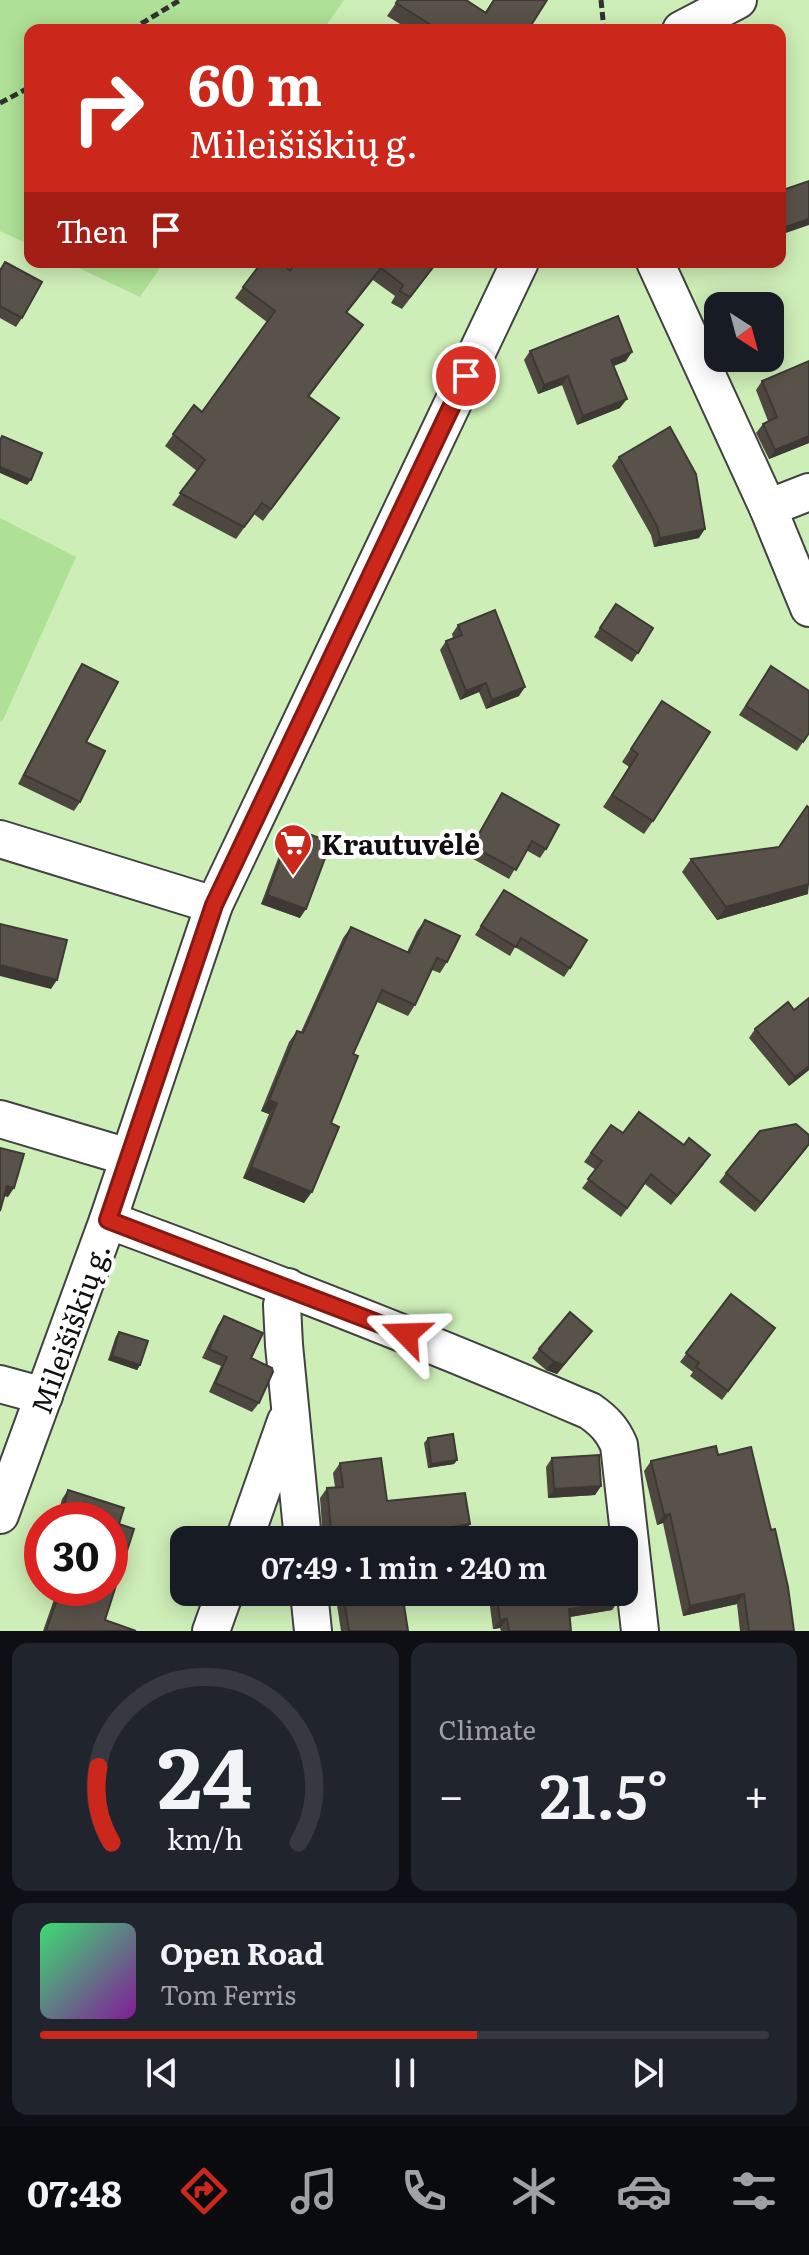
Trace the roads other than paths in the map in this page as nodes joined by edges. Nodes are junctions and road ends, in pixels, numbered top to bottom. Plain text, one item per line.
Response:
1 (738, 0) edge
2 (692, 24) edge
3 (517, 268) edge
4 (658, 268) edge
5 (809, 492) edge
6 (768, 508) junction
7 (809, 608) edge
8 (0, 839) edge
9 (214, 905) junction
10 (0, 1119) edge
11 (128, 1157) junction
12 (108, 1220) junction
13 (288, 1287) junction
14 (0, 1384) edge
15 (44, 1396) junction
16 (290, 1411) junction
17 (0, 1515) edge
18 (249, 1526) edge
19 (302, 1526) edge
20 (220, 1606) edge
21 (310, 1606) edge
22 (211, 1631) edge
23 (313, 1631) edge
24 (640, 1631) edge

1 - 2 street
3 - 9 street, Mileišiškių g.
4 - 6 street
5 - 6 street
6 - 7 street
8 - 9 street
9 - 11 street, Mileišiškių g.
10 - 11 street
11 - 12 street, Mileišiškių g.
12 - 13 street
12 - 15 street, Mileišiškių g.
13 - 16 street
13 - 24 street
14 - 15 street
15 - 17 street, Mileišiškių g.
16 - 18 street
16 - 19 street
20 - 22 street
21 - 23 street

